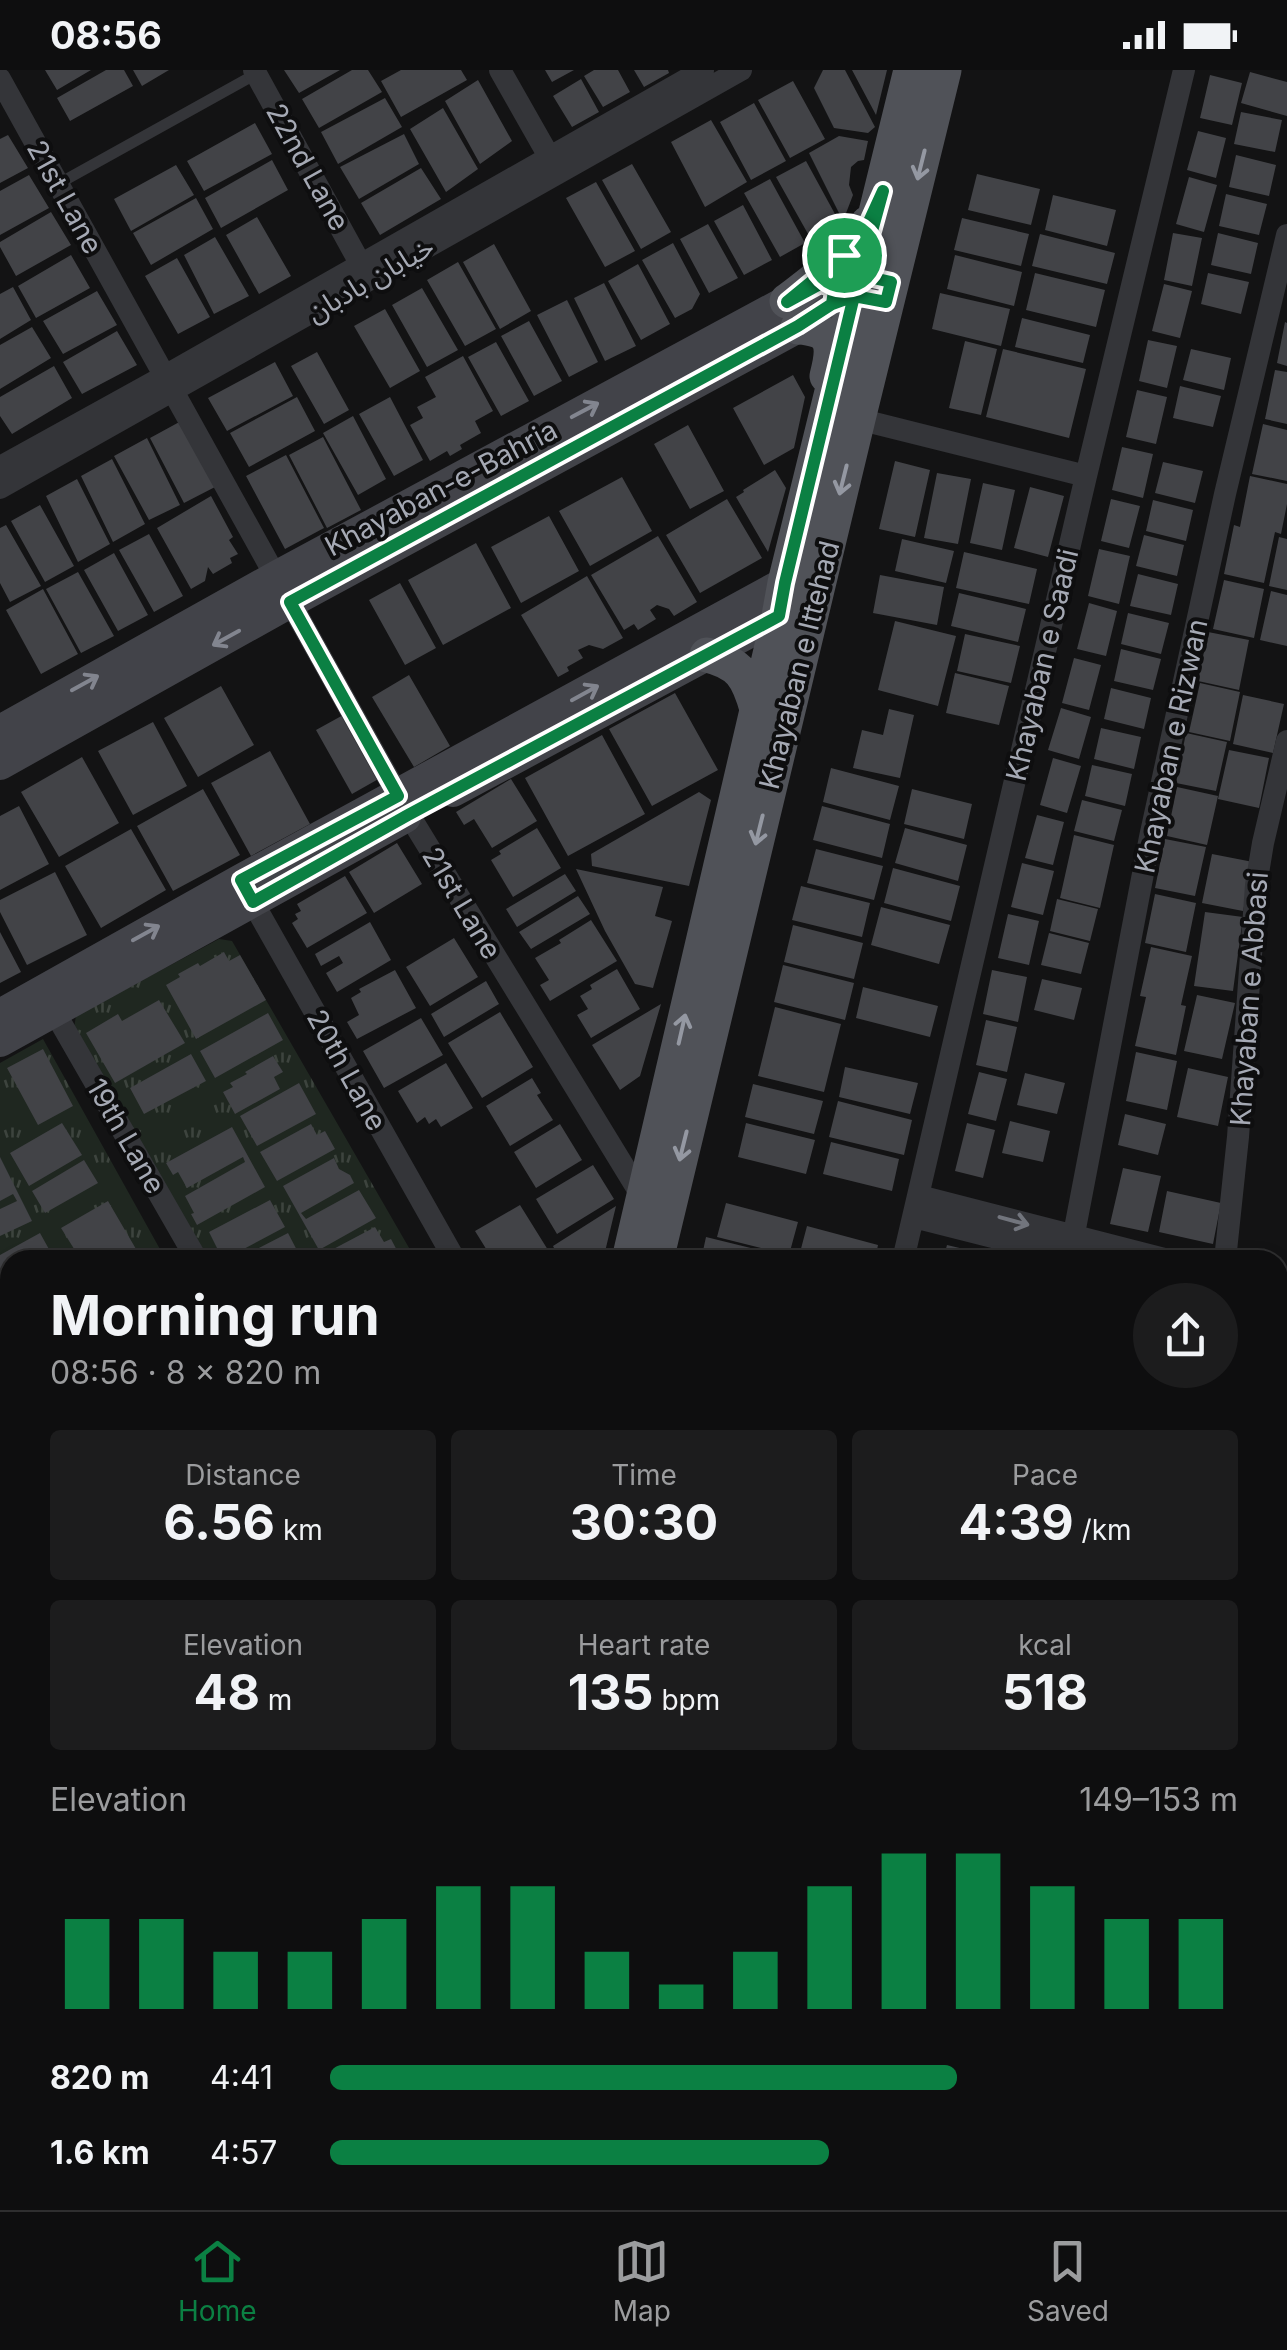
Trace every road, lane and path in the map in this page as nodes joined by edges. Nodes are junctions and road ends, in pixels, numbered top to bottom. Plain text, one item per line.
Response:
1 (500, 70) edge
2 (702, 70) edge
3 (740, 70) edge
4 (911, 70) edge
5 (944, 70) edge
6 (1184, 70) edge
7 (255, 72) edge
8 (0, 80) edge
9 (553, 164) junction
10 (58, 184) junction
11 (883, 191) junction
12 (1287, 236) edge
13 (362, 265) junction
14 (863, 290) junction
15 (792, 314) junction
16 (169, 384) junction
17 (858, 419) junction
18 (0, 466) edge
19 (1086, 476) junction
20 (810, 478) junction
21 (0, 488) edge
22 (283, 590) junction
23 (782, 599) junction
24 (706, 655) junction
25 (757, 709) junction
26 (0, 731) edge
27 (1287, 740) edge
28 (0, 764) edge
29 (403, 806) junction
30 (247, 891) junction
31 (54, 1011) junction
32 (0, 1015) edge
33 (0, 1041) edge
34 (642, 1198) junction
35 (917, 1206) junction
36 (191, 1250) edge
37 (448, 1250) edge
38 (631, 1250) edge
39 (658, 1250) edge
40 (906, 1250) edge
41 (1064, 1250) edge
42 (1075, 1250) edge
43 (1227, 1250) edge

1 - 9 street
2 - 9 street, خیابان بادبان
3 - 9 street, خیابان بادبان
4 - 11 main road, Khayaban e Ittehad
5 -> 14 main road, Khayaban e Ittehad
6 - 19 street, Khayaban e Saadi
7 - 10 lane
7 - 13 street, 22nd Lane
8 - 10 street, 21st Lane
9 - 13 street, خیابان بادبان
9 - 16 street, خیابان بادبان
10 - 16 street, 21st Lane
11 - 14 main road, Khayaban e Ittehad
11 - 15 main road
12 - 42 street, Khayaban e Rizwan
13 - 16 street, خیابان بادبان
14 - 15 main road, Khayaban-e-Bahria
14 - 17 main road, Khayaban e Ittehad
14 - 20 main road, Khayaban e Ittehad
15 - 20 main road
15 - 22 main road, Khayaban-e-Bahria
16 - 18 street, خیابان بادبان
16 - 21 street, خیابان بادبان
16 - 22 street, 21st Lane
17 - 19 street
17 -> 39 main road, Khayaban e Ittehad
19 - 35 street, Khayaban e Saadi
20 - 23 main road, Khayaban e Ittehad
26 -> 22 main road, Khayaban-e-Bahria
22 -> 28 main road, Khayaban-e-Bahria
22 - 29 street, 21st Lane
23 - 24 main road
23 - 25 main road, Khayaban e Ittehad
29 -> 23 main road
24 - 25 main road
24 - 29 main road
34 -> 25 main road, Khayaban e Ittehad
27 - 43 street, Khayaban e Abbasi
29 - 30 main road
29 - 34 street, 21st Lane
30 - 31 main road
32 -> 30 main road
30 - 37 street, 20th Lane
31 - 33 main road
31 - 36 street, 19th Lane
34 - 38 main road, Khayaban e Ittehad
35 - 40 street, Khayaban e Saadi
35 - 41 street

